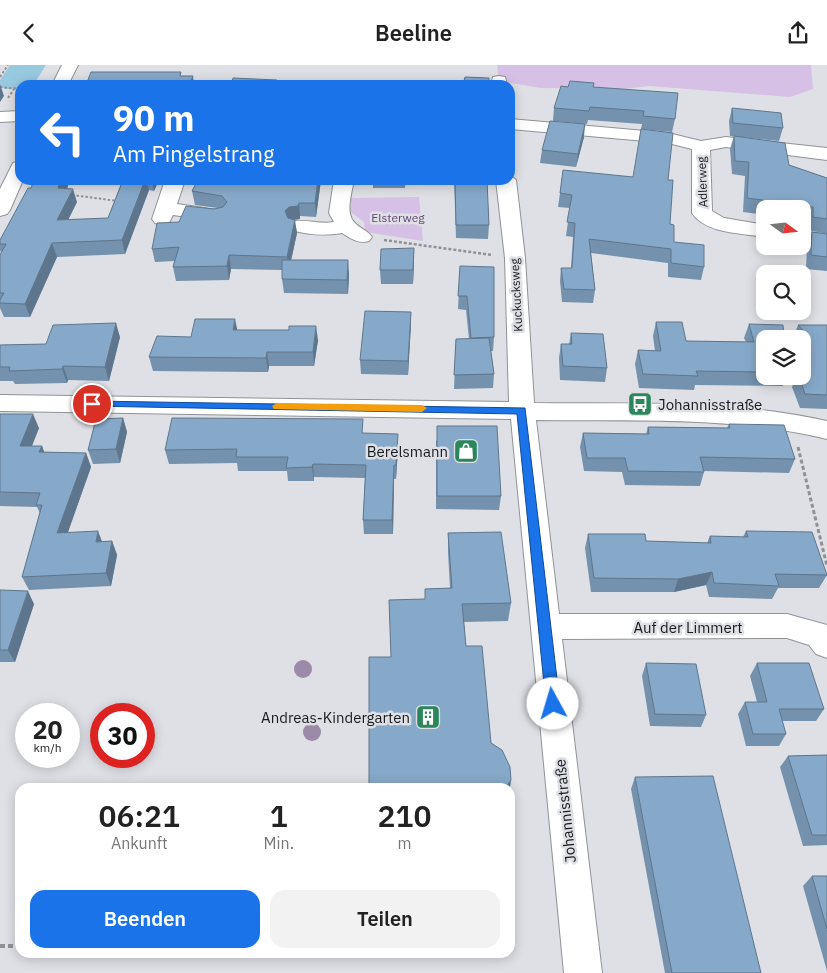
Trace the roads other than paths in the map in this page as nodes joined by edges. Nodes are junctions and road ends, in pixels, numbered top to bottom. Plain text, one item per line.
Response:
1 (70, 65) edge
2 (62, 80) edge
3 (15, 116) edge
4 (0, 117) edge
5 (515, 124) edge
6 (702, 146) junction
7 (827, 154) edge
8 (15, 178) edge
9 (173, 185) edge
10 (343, 185) edge
11 (507, 185) edge
12 (0, 210) edge
13 (217, 215) edge
14 (298, 227) dead end
15 (756, 229) edge
16 (811, 238) edge
17 (827, 241) edge
18 (0, 403) edge
19 (522, 410) junction
20 (827, 431) edge
21 (544, 627) junction
22 (827, 645) edge
23 (583, 973) edge

1 - 2 street
3 - 4 street
5 - 6 street
6 - 7 street
6 - 15 street, Adlerweg
8 - 12 street
9 - 13 street
10 - 14 street
11 - 19 street, Kuckucksweg
16 - 17 street
18 - 19 street
19 - 20 street
19 - 21 street, Johannisstraße
21 - 22 street, Auf der Limmert
21 - 23 street, Johannisstraße

